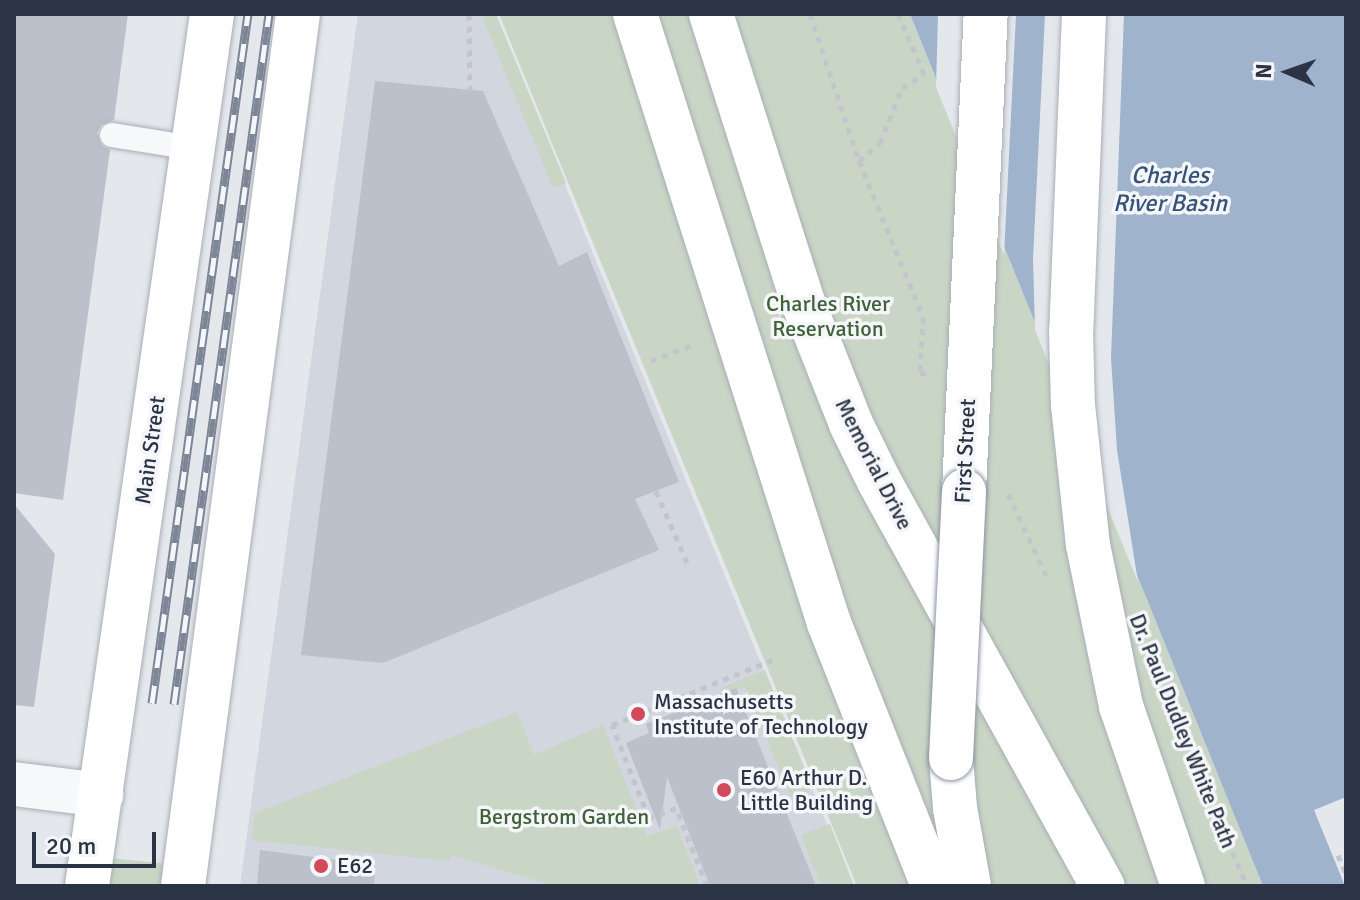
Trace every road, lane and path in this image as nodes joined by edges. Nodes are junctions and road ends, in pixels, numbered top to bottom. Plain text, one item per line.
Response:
1 (212, 14) edge
2 (298, 14) edge
3 (469, 14) edge
4 (635, 14) edge
5 (711, 14) edge
6 (810, 14) edge
7 (898, 14) edge
8 (986, 14) edge
9 (1084, 14) edge
10 (470, 91) dead end
11 (112, 135) dead end
12 (193, 148) junction
13 (859, 161) junction
14 (692, 345) dead end
15 (651, 361) dead end
16 (920, 373) dead end
17 (982, 485) junction
18 (656, 491) dead end
19 (688, 565) dead end
20 (1055, 592) dead end
21 (772, 660) dead end
22 (1159, 676) dead end
23 (14, 784) edge
24 (101, 795) junction
25 (1338, 855) dead end
26 (1346, 874) edge
27 (87, 886) edge
28 (183, 886) edge
29 (707, 886) edge
30 (933, 886) edge
31 (969, 886) edge
32 (1103, 886) edge
33 (1183, 886) edge
34 (1247, 886) edge

1 - 12 main road, Main Street
2 - 28 main road
3 - 10 path
4 - 30 main road
5 - 32 main road, Memorial Drive
6 - 13 path
7 - 13 path
8 - 17 main road, First Street
9 - 33 main road
11 - 12 lane
12 - 24 main road, Main Street
13 - 16 path
14 - 15 path
17 - 20 path
17 - 31 main road, First Street, bridge
18 - 19 path
21 - 29 path
22 - 34 path, Dr. Paul Dudley White Path
23 - 24 street
24 - 27 main road, Main Street
25 - 26 path

